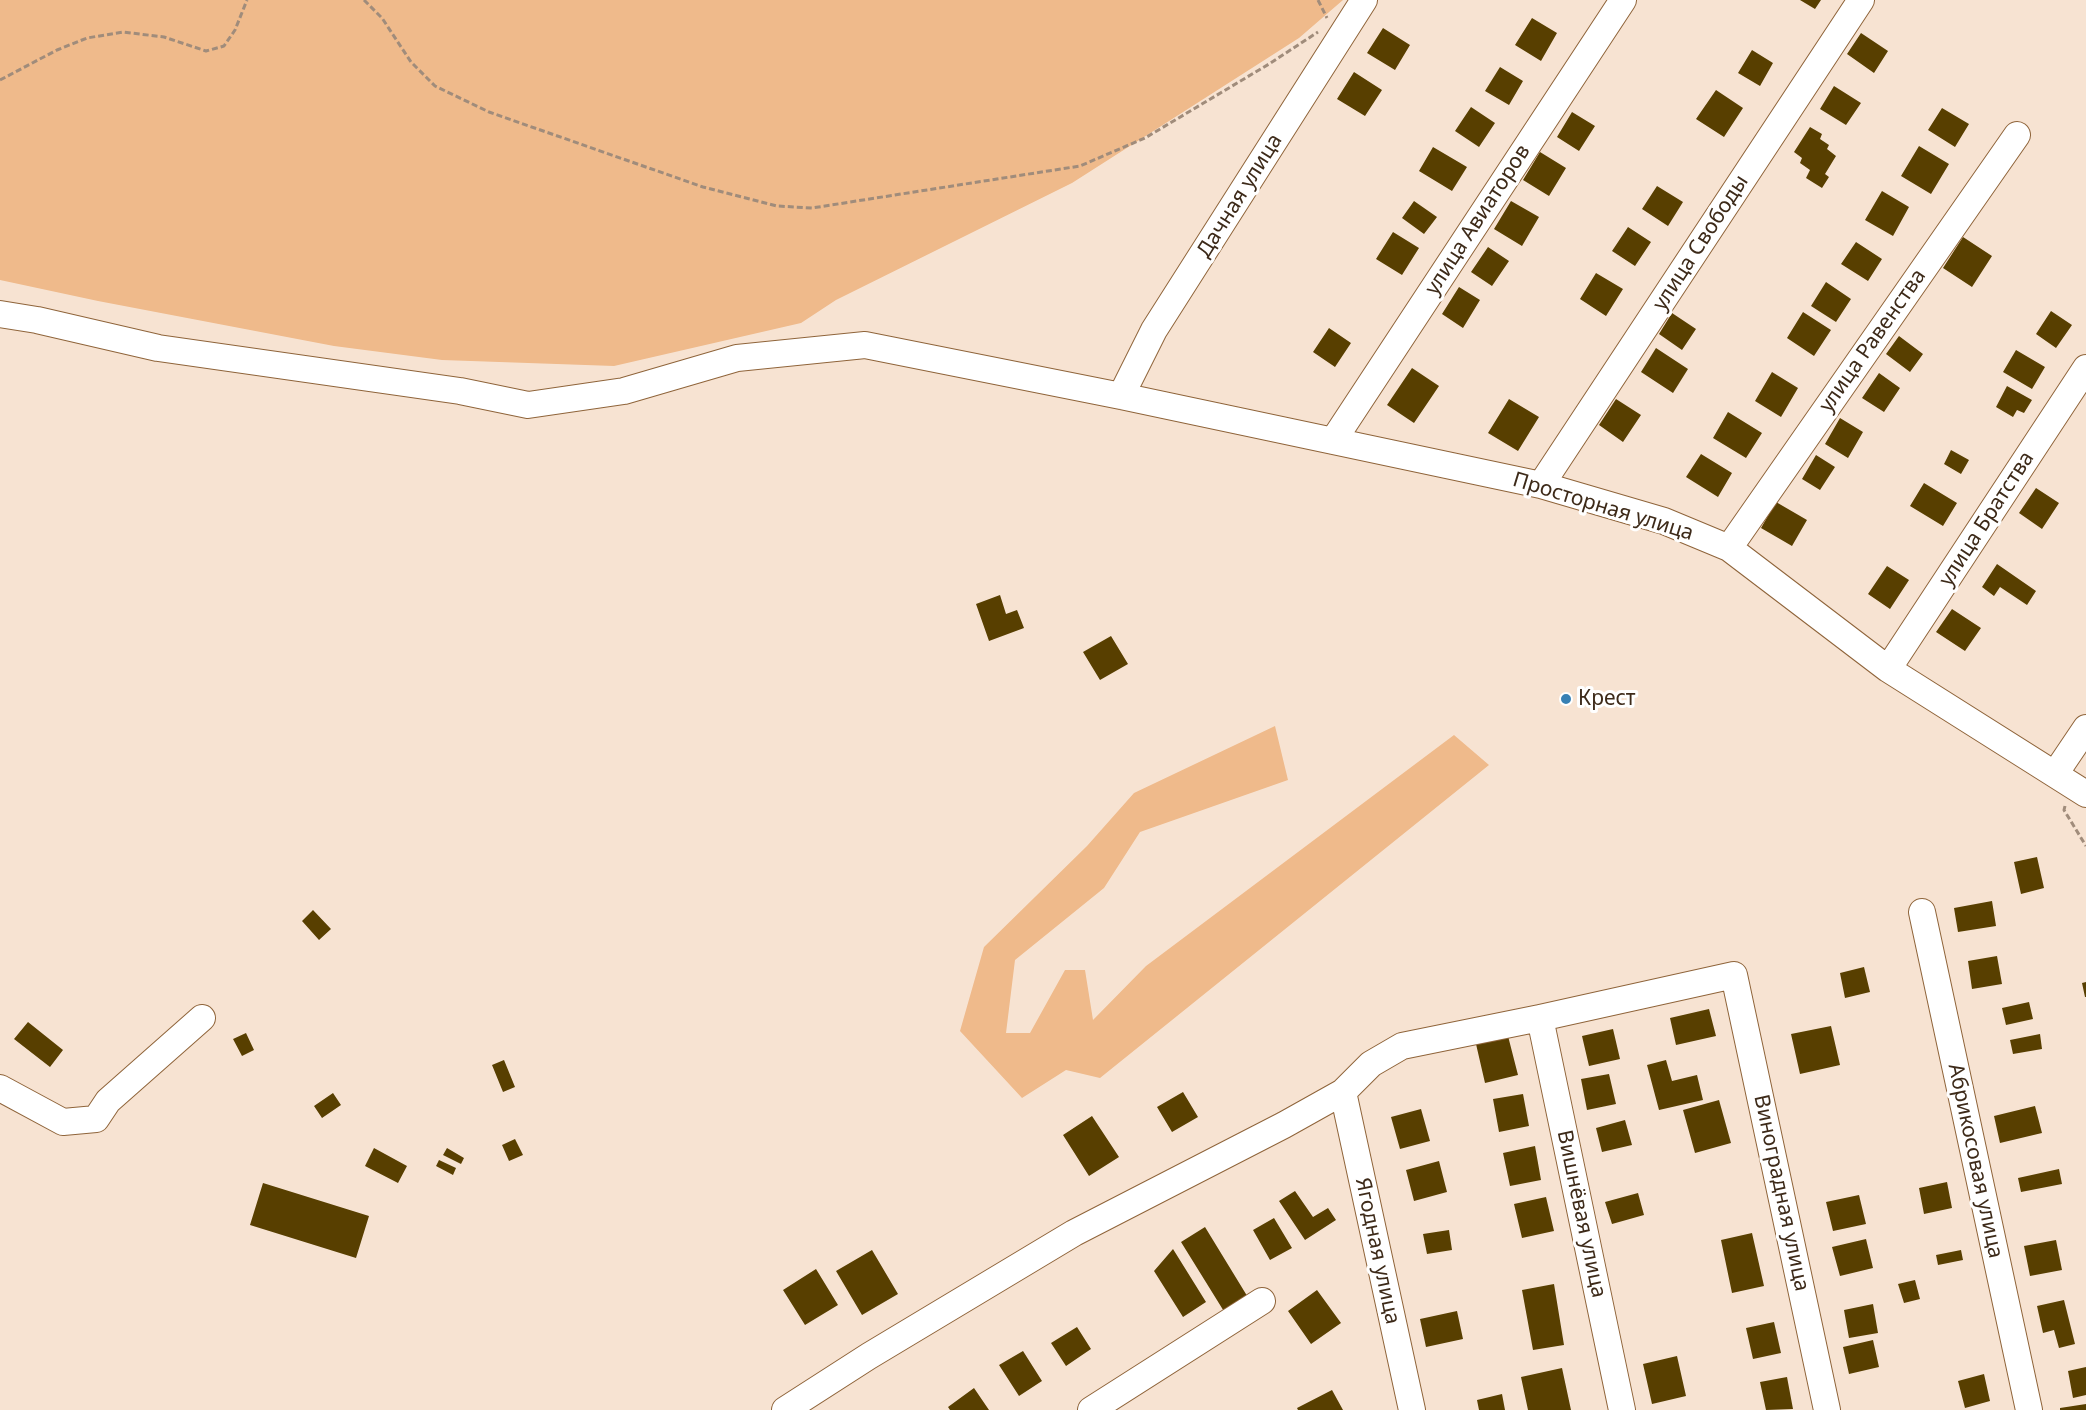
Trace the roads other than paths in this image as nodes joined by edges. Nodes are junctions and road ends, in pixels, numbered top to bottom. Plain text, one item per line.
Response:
1 (1364, 0) edge
2 (1623, 0) edge
3 (1861, 0) edge
4 (2017, 135) dead end
5 (0, 314) edge
6 (2086, 368) edge
7 (1121, 396) junction
8 (1333, 441) junction
9 (1540, 485) junction
10 (1729, 548) junction
11 (1888, 669) junction
12 (2086, 728) edge
13 (2055, 774) junction
14 (2086, 794) edge
15 (1922, 912) dead end
16 (202, 1018) dead end
17 (1540, 1018) junction
18 (0, 1088) edge
19 (1343, 1092) junction
20 (1262, 1301) dead end
21 (785, 1410) edge
22 (1091, 1410) edge
23 (1412, 1410) edge
24 (1622, 1410) edge
25 (1827, 1410) edge
26 (2029, 1410) edge

1 - 7 street, Дачная улица
2 - 8 street, улица Авиаторов
3 - 9 street, улица Свободы
4 - 10 street, улица Равенства
5 - 7 street, Просторная улица
6 - 11 street, улица Братства
7 - 8 street, Просторная улица
8 - 9 street, Просторная улица
9 - 10 street, Просторная улица
10 - 11 street, Просторная улица
11 - 13 street, Просторная улица
12 - 13 street
13 - 14 street, Просторная улица
15 - 26 street, Абрикосовая улица
16 - 18 street
17 - 19 street
17 - 24 street, Вишнёвая улица
17 - 25 street, Виноградная улица
19 - 21 street
19 - 23 street, Ягодная улица
20 - 22 street

